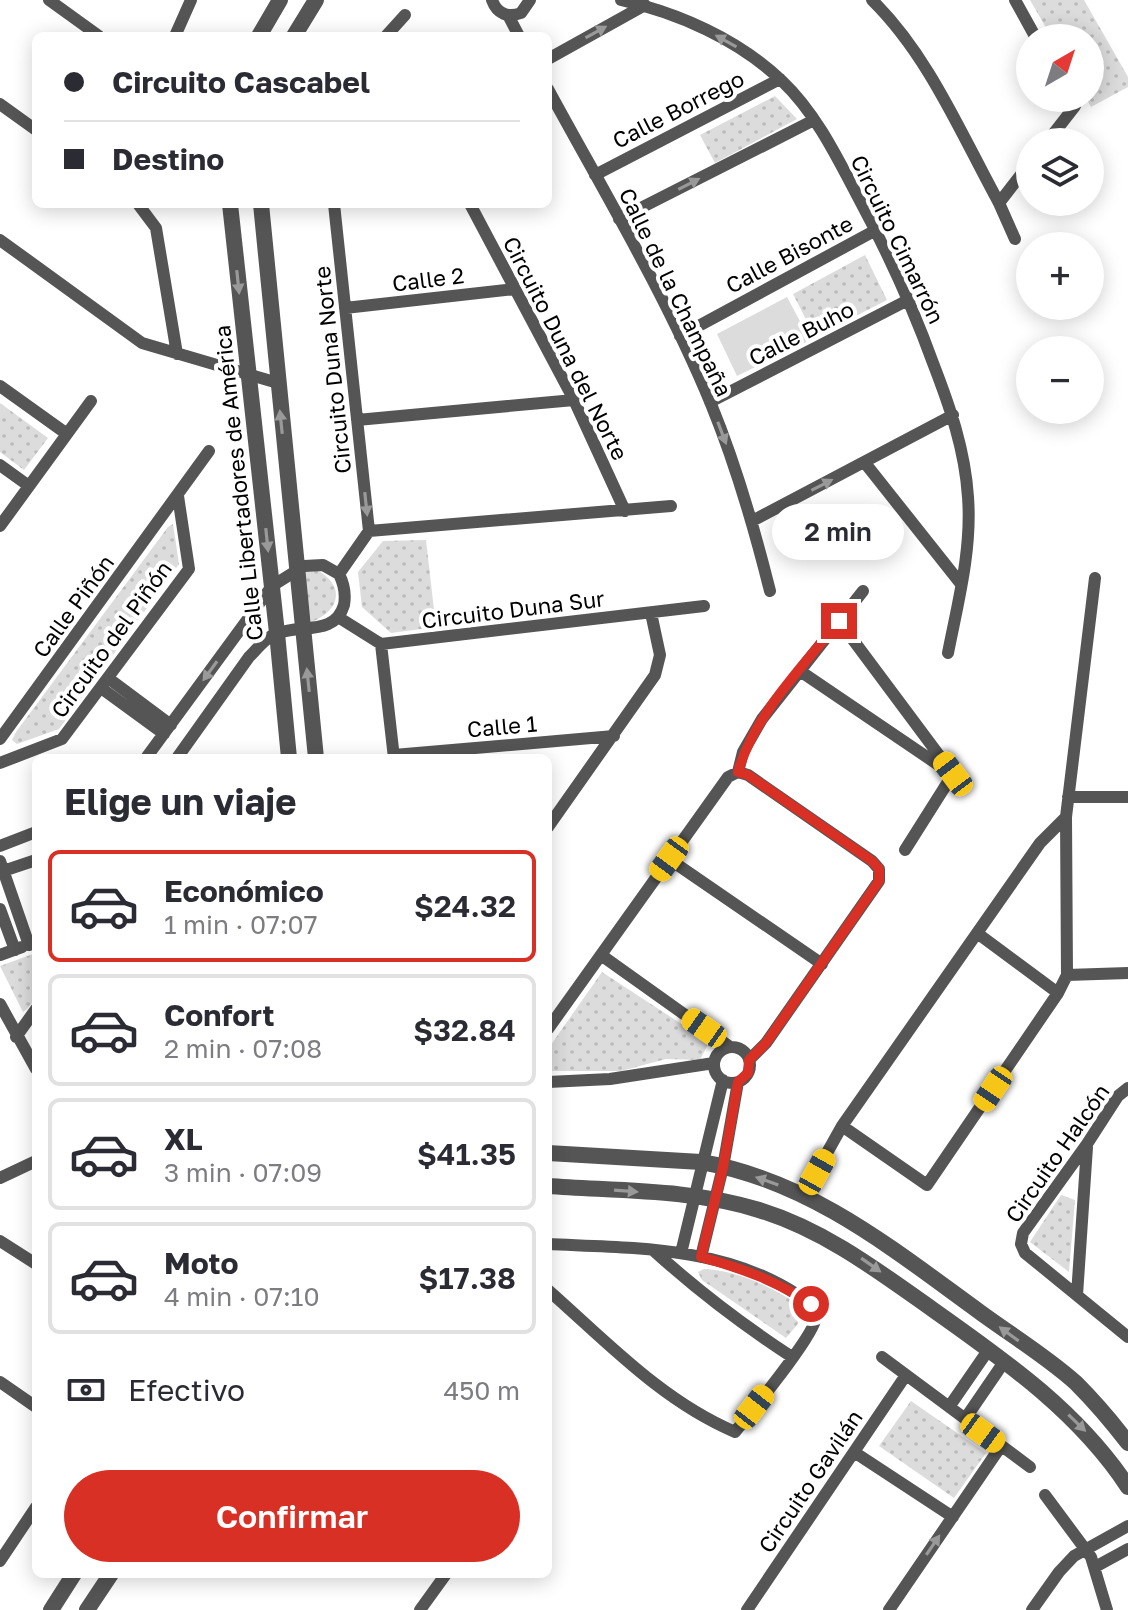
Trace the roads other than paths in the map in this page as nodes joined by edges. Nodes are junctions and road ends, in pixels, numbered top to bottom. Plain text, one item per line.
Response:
1 (49, 0) edge
2 (191, 0) edge
3 (280, 0) edge
4 (316, 0) edge
5 (530, 0) edge
6 (621, 0) edge
7 (1015, 0) edge
8 (491, 1) edge
9 (877, 3) edge
10 (645, 5) junction
11 (405, 15) dead end
12 (508, 15) junction
13 (1028, 24) edge
14 (93, 32) edge
15 (177, 32) edge
16 (261, 32) edge
17 (296, 32) edge
18 (390, 32) edge
19 (517, 32) edge
20 (552, 57) edge
21 (780, 79) junction
22 (552, 96) edge
23 (0, 104) edge
24 (1070, 112) edge
25 (814, 120) junction
26 (32, 127) edge
27 (1058, 128) edge
28 (595, 175) junction
29 (1016, 181) edge
30 (999, 203) junction
31 (141, 208) edge
32 (230, 208) edge
33 (261, 208) edge
34 (334, 208) edge
35 (472, 208) edge
36 (619, 219) junction
37 (876, 230) junction
38 (1015, 239) dead end
39 (0, 240) edge
40 (515, 289) junction
41 (910, 299) junction
42 (345, 308) junction
43 (680, 336) junction
44 (177, 354) junction
45 (248, 375) junction
46 (278, 383) junction
47 (0, 386) edge
48 (574, 400) junction
49 (91, 401) dead end
50 (710, 402) junction
51 (953, 415) junction
52 (357, 420) junction
53 (67, 434) junction
54 (209, 451) dead end
55 (865, 463) junction
56 (0, 465) edge
57 (29, 486) junction
58 (178, 496) junction
59 (671, 506) dead end
60 (625, 511) junction
61 (752, 521) junction
62 (0, 526) edge
63 (369, 531) junction
64 (296, 570) junction
65 (339, 574) junction
66 (1095, 578) dead end
67 (961, 584) junction
68 (272, 586) junction
69 (770, 591) dead end
70 (863, 591) dead end
71 (704, 606) dead end
72 (651, 613) junction
73 (338, 617) junction
74 (839, 621) junction
75 (302, 630) junction
76 (277, 633) junction
77 (381, 644) junction
78 (948, 653) dead end
79 (800, 671) junction
80 (104, 683) junction
81 (180, 713) junction
82 (199, 728) junction
83 (167, 730) junction
84 (614, 736) junction
85 (0, 739) edge
86 (149, 754) edge
87 (180, 754) edge
88 (289, 754) edge
89 (316, 754) edge
90 (394, 754) edge
91 (425, 754) edge
92 (0, 763) edge
93 (738, 772) junction
94 (953, 774) junction
95 (1068, 797) junction
96 (1128, 797) edge
97 (1066, 817) junction
98 (552, 821) edge
99 (32, 834) edge
100 (0, 846) edge
101 (905, 850) dead end
102 (669, 859) junction
103 (32, 861) edge
104 (1, 868) edge
105 (0, 909) edge
106 (977, 933) junction
107 (32, 944) edge
108 (15, 950) junction
109 (0, 955) edge
110 (601, 955) junction
111 (822, 964) junction
112 (1128, 973) edge
113 (1067, 975) junction
114 (1058, 993) junction
115 (0, 1004) edge
116 (32, 1015) edge
117 (552, 1023) edge
118 (16, 1037) junction
119 (730, 1047) junction
120 (749, 1060) junction
121 (32, 1063) edge
122 (714, 1063) junction
123 (723, 1080) junction
124 (552, 1082) edge
125 (738, 1082) junction
126 (1128, 1088) edge
127 (842, 1126) junction
128 (1087, 1144) junction
129 (552, 1153) edge
130 (701, 1162) junction
131 (32, 1163) edge
132 (723, 1167) junction
133 (0, 1178) edge
134 (552, 1186) edge
135 (804, 1194) junction
136 (694, 1196) junction
137 (715, 1200) junction
138 (0, 1241) edge
139 (552, 1244) edge
140 (651, 1249) junction
141 (681, 1253) junction
142 (701, 1257) junction
143 (32, 1261) edge
144 (552, 1294) edge
145 (1077, 1295) junction
146 (1128, 1337) edge
147 (989, 1349) junction
148 (792, 1357) junction
149 (882, 1357) dead end
150 (1004, 1362) junction
151 (906, 1375) junction
152 (0, 1382) edge
153 (32, 1404) edge
154 (949, 1407) junction
155 (965, 1419) junction
156 (1128, 1443) edge
157 (1001, 1446) junction
158 (854, 1452) junction
159 (1030, 1467) dead end
160 (1128, 1487) edge
161 (1045, 1495) dead end
162 (32, 1513) edge
163 (953, 1517) junction
164 (1124, 1529) edge
165 (1086, 1549) junction
166 (1128, 1549) edge
167 (0, 1561) edge
168 (1095, 1567) junction
169 (71, 1578) edge
170 (108, 1578) edge
171 (443, 1578) edge
172 (51, 1610) edge
173 (87, 1610) edge
174 (420, 1610) edge
175 (747, 1610) edge
176 (889, 1610) edge
177 (1032, 1610) edge
178 (1107, 1610) edge

1 - 14 street
2 - 15 street
3 - 16 street
4 - 17 street
5 - 12 street
6 - 10 street, Circuito Cimarrón
7 - 13 street
8 - 12 street
9 - 30 street
20 -> 10 street
21 -> 10 street, Circuito Cimarrón
11 - 18 street
12 - 19 street
21 - 25 street, Circuito Cimarrón
21 - 28 street, Calle Borrego
22 - 28 street, Calle de la Champaña
23 - 26 street
24 - 27 street
36 -> 25 street
25 - 37 street, Circuito Cimarrón
28 - 36 street, Calle de la Champaña
29 - 30 street
30 - 38 street
31 - 44 street
32 -> 45 street, Calle Libertadores de América
33 - 46 street
34 - 42 street, Circuito Duna Norte
35 - 40 street, Circuito Duna del Norte
36 - 43 street, Calle de la Champaña
37 - 41 street, Circuito Cimarrón
37 - 43 street, Calle Bisonte
39 - 44 street
40 - 42 street, Calle 2
40 - 48 street, Circuito Duna del Norte
41 - 50 street, Calle Buho
41 - 51 street, Circuito Cimarrón
42 - 52 street, Circuito Duna Norte
43 - 50 street, Calle de la Champaña
44 - 45 street
45 - 46 street
45 -> 68 street, Calle Libertadores de América
64 -> 46 street
47 - 53 street
48 - 52 street
48 - 60 street, Circuito Duna del Norte
49 - 53 street
50 -> 61 street, Calle de la Champaña
51 - 55 street
51 - 67 street, Circuito Cimarrón
52 -> 63 street, Circuito Duna Norte
53 - 57 street
54 - 58 street, Calle Piñón
61 -> 55 street
55 - 67 street
56 - 57 street
57 - 62 street
58 - 80 street, Circuito del Piñón
58 - 85 street, Calle Piñón
59 - 60 street
60 - 63 street
61 - 69 street, Calle de la Champaña
63 - 65 street
64 - 65 street
64 - 68 street
64 - 75 street
65 - 73 street
66 - 95 street
67 - 78 street, Circuito Cimarrón
68 - 76 street, Calle Libertadores de América
68 -> 81 street
70 - 74 street
71 - 72 street, Circuito Duna Sur
72 - 77 street, Circuito Duna Sur
72 - 84 street
73 - 75 street
73 - 77 street
74 - 79 street
74 - 94 street
75 - 76 street
89 -> 75 street
76 - 82 street
76 - 88 street, Calle Libertadores de América
77 - 90 street
79 - 93 street
79 - 94 street
80 - 83 street
80 - 92 street, Circuito del Piñón
81 - 82 street
81 - 83 street
82 - 87 street
83 - 86 street
84 - 91 street, Calle 1
84 - 98 street
93 - 102 street
93 - 111 street
94 - 101 street
95 - 96 street
95 - 97 street
97 - 106 street
97 - 113 street
99 - 100 street
102 - 110 street
102 - 111 street
103 - 104 street
104 - 107 street
105 - 108 street
106 - 114 street
106 - 127 street
107 - 108 street
108 - 109 street
110 - 117 street
110 - 119 street
111 - 120 street
112 - 113 street
113 - 114 street
114 - 127 street
115 - 118 street
116 - 118 street
118 - 121 street
119 - 120 street
119 - 122 street
120 - 125 street
122 - 123 street
122 - 124 street
123 - 125 street
123 - 130 street
125 - 132 street
126 - 128 street, Circuito Halcón
127 - 135 street
128 - 145 street
128 - 145 street, Circuito Halcón
129 - 130 street
130 - 132 street
130 - 136 street
131 - 133 street
135 -> 132 street
132 - 137 street
134 -> 136 street
156 -> 135 street
136 - 137 street
136 - 141 street
137 - 142 street
137 -> 147 street
138 - 143 street
139 - 140 street
140 - 141 street
140 - 148 street
141 - 142 street
142 - 148 street
144 - 148 street
145 - 146 street, Circuito Halcón
147 - 150 street
147 - 154 street
149 - 151 street
150 - 155 street
150 -> 160 street
151 - 154 street
151 - 158 street, Circuito Gavilán
152 - 153 street
154 - 155 street
155 - 157 street
157 - 159 street
157 - 163 street
158 - 163 street
158 - 175 street, Circuito Gavilán
161 - 165 street
162 - 167 street
176 -> 163 street
164 - 165 street
165 - 168 street
165 - 177 street
166 - 168 street
168 - 178 street
169 - 172 street
170 - 173 street
171 - 174 street

